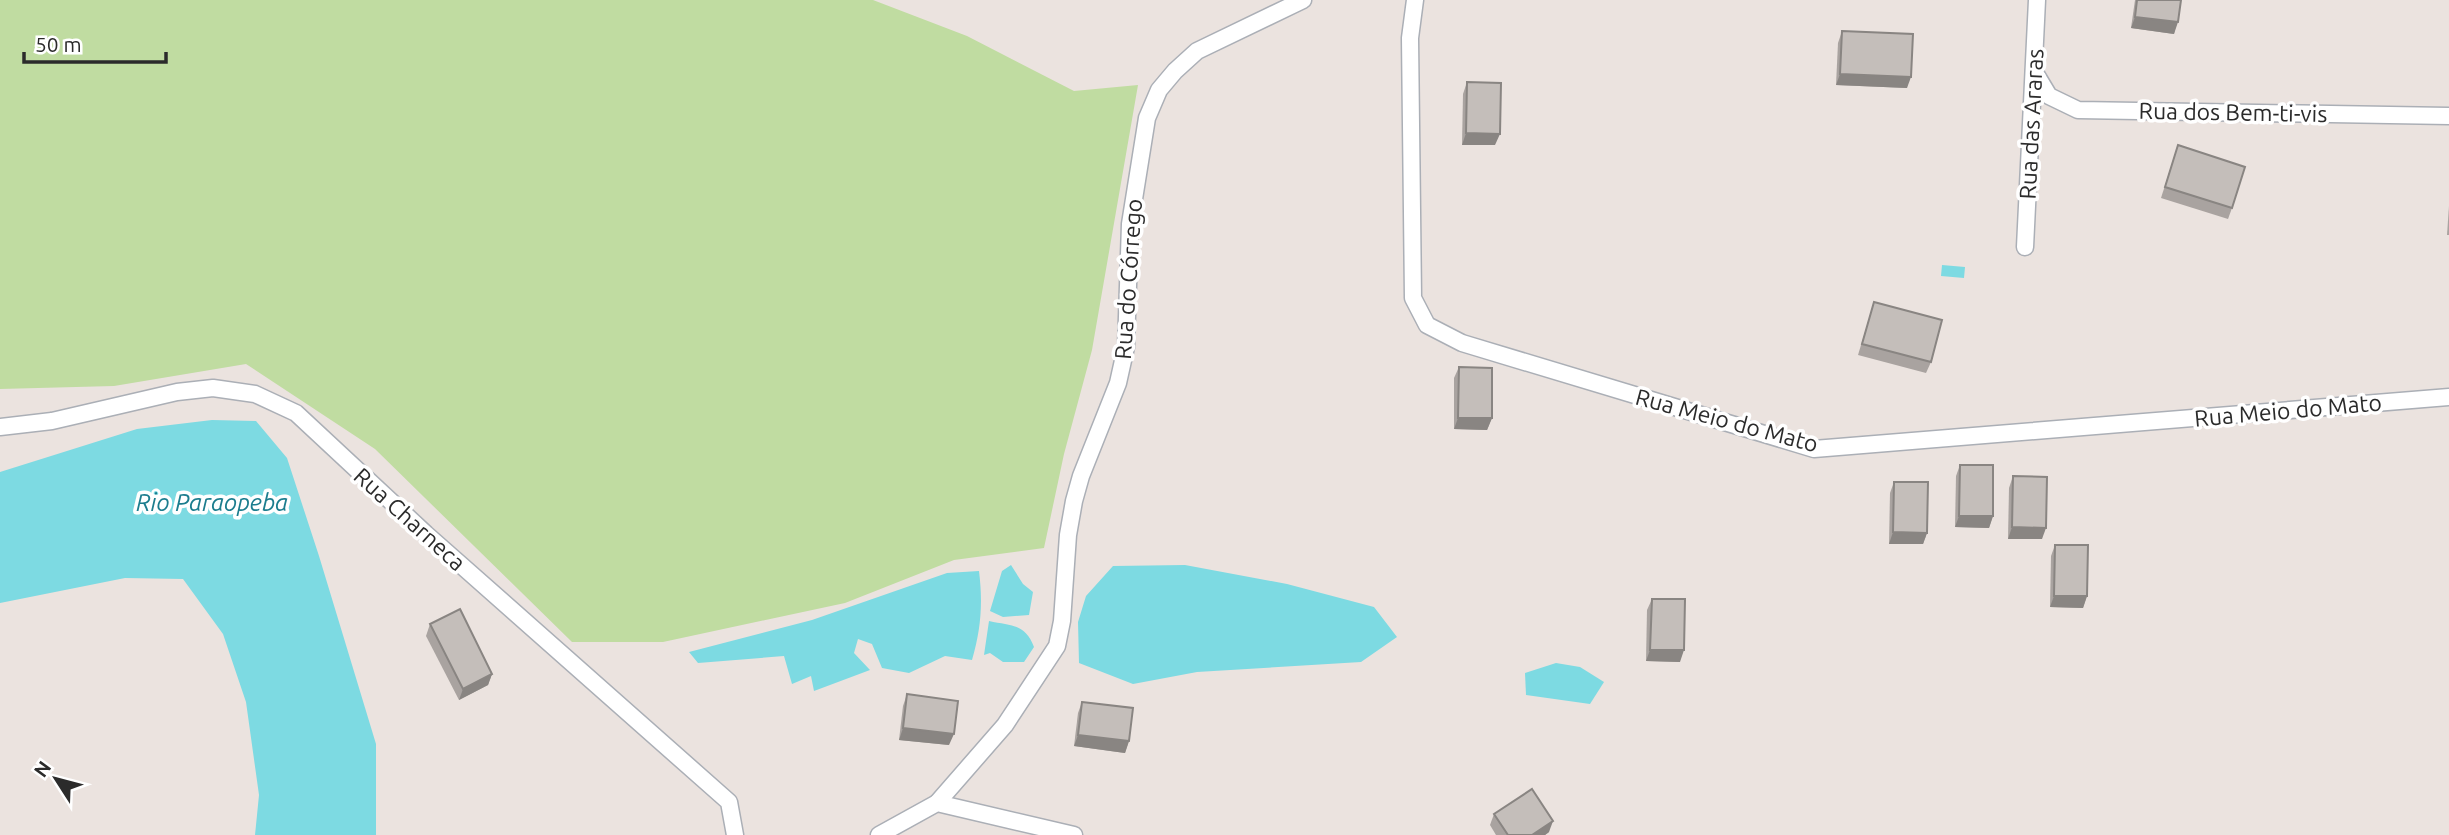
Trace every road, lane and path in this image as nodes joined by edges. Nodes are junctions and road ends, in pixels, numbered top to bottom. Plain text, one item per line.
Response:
1 (1303, 0) edge
2 (1415, 0) edge
3 (2037, 0) edge
4 (2034, 71) junction
5 (2449, 116) edge
6 (2025, 247) dead end
7 (2449, 397) edge
8 (0, 427) edge
9 (937, 803) junction
10 (735, 835) edge
11 (879, 835) edge
12 (1074, 835) edge

1 - 9 street, Rua do Córrego
2 - 7 street, Rua Meio do Mato
3 - 4 street, Rua das Araras
4 - 5 street, Rua dos Bem-ti-vis
4 - 6 street, Rua das Araras
8 - 10 street, Rua Charneca
9 - 11 street
9 - 12 street

